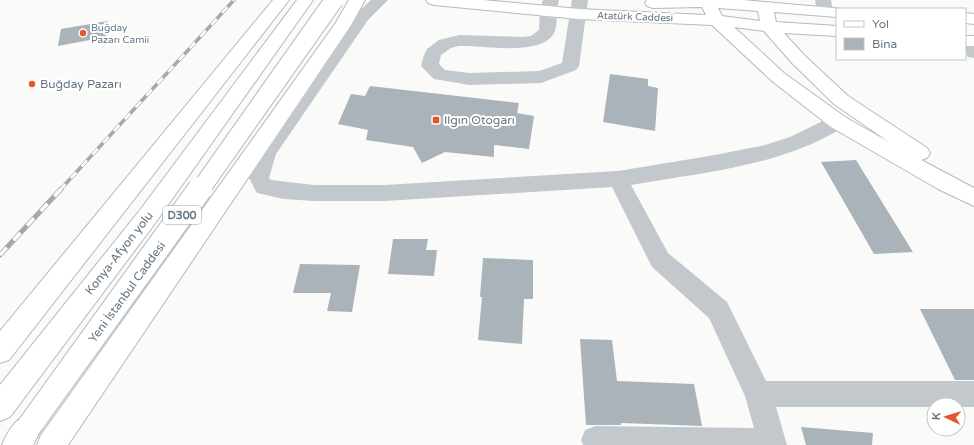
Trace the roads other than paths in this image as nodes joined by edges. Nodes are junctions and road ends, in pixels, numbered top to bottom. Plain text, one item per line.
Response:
1 (281, 0) edge
2 (305, 0) edge
3 (334, 0) edge
4 (348, 0) edge
5 (357, 0) edge
6 (380, 0) edge
7 (434, 0) edge
8 (631, 2) dead end
9 (659, 2) edge
10 (708, 2) junction
11 (549, 5) edge
12 (579, 7) edge
13 (765, 7) junction
14 (828, 8) edge
15 (716, 20) junction
16 (769, 27) junction
17 (836, 31) edge
18 (838, 122) junction
19 (234, 179) junction
20 (618, 179) junction
21 (974, 183) edge
22 (264, 187) junction
23 (974, 198) edge
24 (0, 350) edge
25 (758, 394) junction
26 (974, 394) edge
27 (0, 407) edge
28 (22, 436) edge
29 (595, 440) dead end
30 (772, 444) edge
31 (51, 445) edge

1 - 24 main road
2 - 4 main road
2 - 27 main road, Konya-Afyon yolu / D300
3 - 28 main road, Yeni İstanbul Caddesi / D300, bridge
5 - 19 main road
6 - 22 street
7 - 11 main road, Atatürk Caddesi
8 - 9 main road, Atatürk Caddesi
9 - 10 main road, Atatürk Caddesi
10 - 13 main road, Atatürk Caddesi
10 - 15 main road
11 - 12 main road, Atatürk Caddesi
11 - 12 street
12 - 15 main road, Atatürk Caddesi
13 - 14 main road, Atatürk Caddesi
13 - 16 main road
15 - 16 main road, Atatürk Caddesi
15 - 18 main road
16 - 17 main road, Atatürk Caddesi
16 - 21 main road
18 - 20 street
18 - 23 main road
19 - 22 street
19 - 31 main road
20 - 22 street
20 - 25 street
25 - 26 street
25 - 30 street
29 - 30 street

